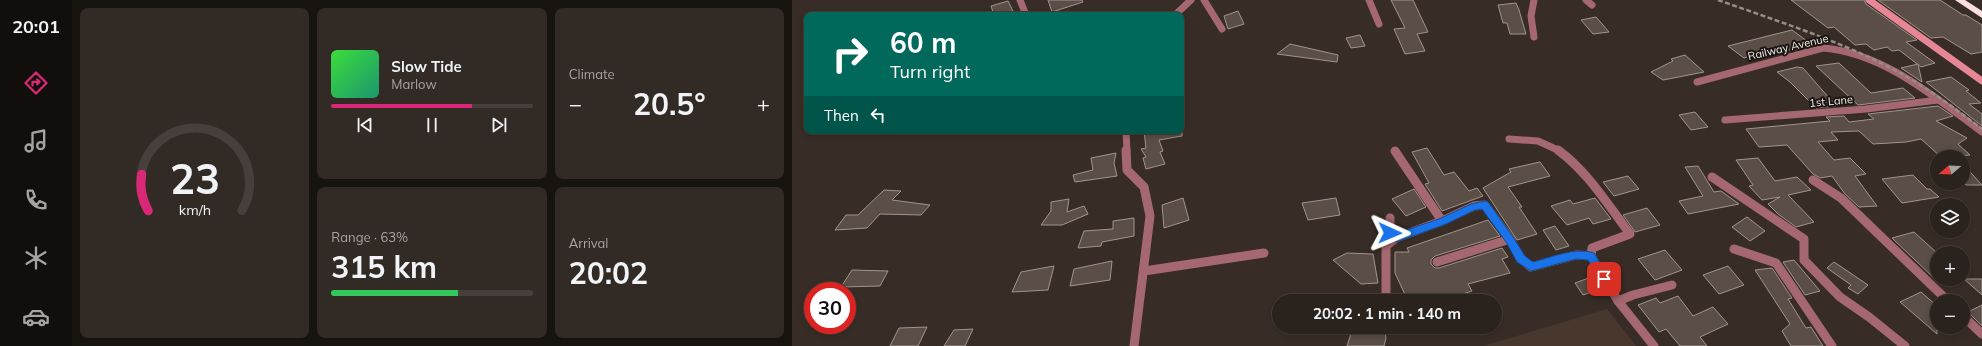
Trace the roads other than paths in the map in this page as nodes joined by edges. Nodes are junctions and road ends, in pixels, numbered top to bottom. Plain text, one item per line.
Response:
1 (1020, 0) edge
2 (1191, 0) edge
3 (1204, 0) edge
4 (1370, 0) edge
5 (1534, 0) edge
6 (1586, 0) edge
7 (1869, 0) edge
8 (1960, 0) edge
9 (1969, 0) edge
10 (1592, 5) dead end
11 (1982, 9) edge
12 (1025, 12) edge
13 (1178, 12) edge
14 (1982, 15) edge
15 (1379, 24) dead end
16 (1222, 29) dead end
17 (1534, 37) dead end
18 (1982, 81) edge
19 (1697, 82) dead end
20 (1938, 100) junction
21 (1725, 120) dead end
22 (1982, 132) edge
23 (1126, 134) edge
24 (1509, 139) dead end
25 (1395, 151) dead end
26 (1712, 177) dead end
27 (1813, 180) dead end
28 (1390, 218) dead end
29 (1442, 221) junction
30 (1396, 238) junction
31 (1510, 239) junction
32 (1734, 249) dead end
33 (1264, 253) dead end
34 (1591, 256) junction
35 (1437, 262) dead end
36 (1144, 271) junction
37 (1672, 285) dead end
38 (1386, 294) edge
39 (1941, 294) edge
40 (1618, 301) junction
41 (1970, 323) edge
42 (1982, 334) edge
43 (1134, 346) edge
44 (1654, 346) edge
45 (1832, 346) edge
46 (1905, 346) edge

1 - 12 street
2 - 13 street
3 - 16 street
4 - 15 street
5 - 17 street
6 - 10 street
7 - 18 street
8 - 14 highway
9 - 11 highway
19 - 20 street, Railway Avenue
20 - 21 street, 1st Lane
20 - 22 street, Railway Avenue
23 - 36 street
24 - 34 street
25 - 29 street
26 - 46 street
27 - 39 street
28 - 30 street
29 - 30 street
29 - 31 street
30 - 38 street
31 - 34 street
31 - 35 street
32 - 45 street
33 - 36 street
34 - 40 street
36 - 43 street
37 - 40 street
40 - 44 street
41 - 42 street

